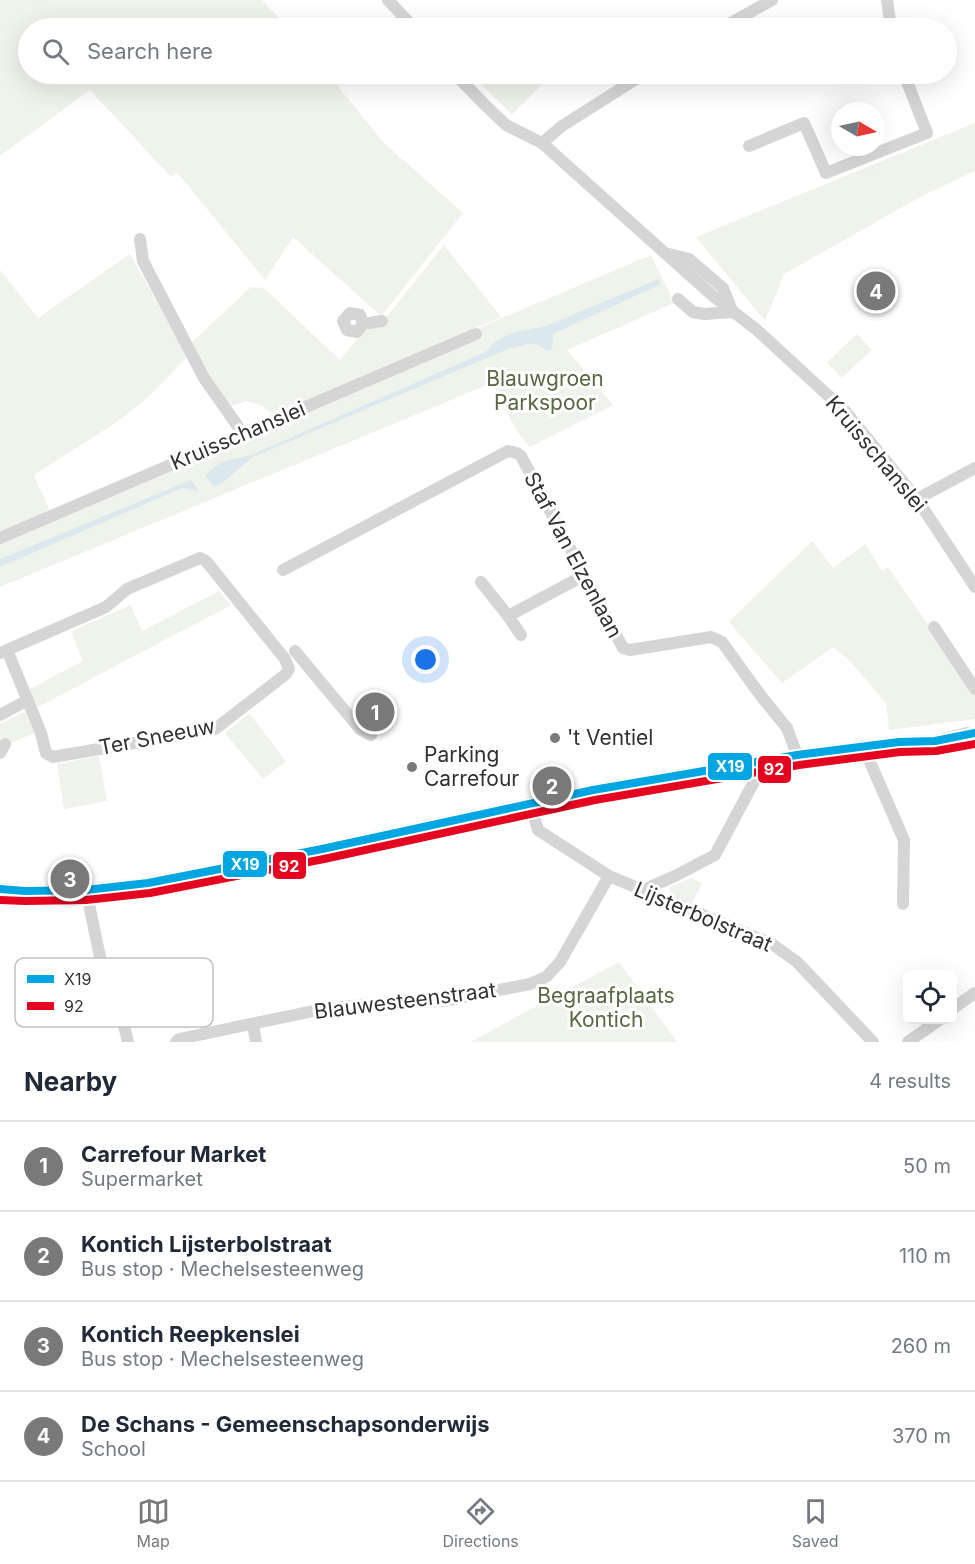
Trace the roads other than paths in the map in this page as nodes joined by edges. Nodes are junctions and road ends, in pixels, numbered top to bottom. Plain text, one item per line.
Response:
1 (388, 0) edge
2 (771, 0) edge
3 (887, 0) edge
4 (405, 18) edge
5 (740, 18) edge
6 (890, 18) edge
7 (464, 84) edge
8 (628, 84) edge
9 (908, 84) edge
10 (543, 143) junction
11 (749, 146) dead end
12 (140, 239) dead end
13 (678, 299) dead end
14 (733, 312) junction
15 (382, 321) dead end
16 (363, 324) dead end
17 (476, 334) dead end
18 (244, 435) junction
19 (975, 468) edge
20 (917, 500) junction
21 (0, 538) edge
22 (283, 570) dead end
23 (584, 576) junction
24 (482, 582) dead end
25 (975, 587) edge
26 (508, 616) junction
27 (934, 627) dead end
28 (521, 635) dead end
29 (295, 651) dead end
30 (3, 652) edge
31 (975, 689) edge
32 (28, 700) junction
33 (0, 715) edge
34 (971, 733) edge
35 (371, 735) dead end
36 (863, 746) junction
37 (797, 755) junction
38 (765, 761) junction
39 (530, 803) junction
40 (609, 876) junction
41 (0, 889) edge
42 (86, 890) junction
43 (641, 891) junction
44 (903, 904) dead end
45 (100, 958) edge
46 (975, 993) edge
47 (957, 1006) edge
48 (253, 1024) junction
49 (933, 1024) edge
50 (124, 1027) edge
51 (128, 1042) edge
52 (176, 1042) edge
53 (256, 1042) edge
54 (873, 1042) edge
55 (908, 1042) edge

1 - 4 street
2 - 5 street
3 - 6 street
7 - 10 street, Kruisschanslei
8 - 10 street
9 - 11 street
10 - 14 street, Kruisschanslei
12 - 18 street
13 - 14 street
14 - 20 street, Kruisschanslei
15 - 16 street
17 - 18 street, Kruisschanslei
18 - 21 street, Kruisschanslei
19 - 20 street
20 - 25 street, Kruisschanslei
22 - 23 street, Staf Van Elzenlaan
23 - 26 street
23 - 37 street, Staf Van Elzenlaan
24 - 26 street
26 - 28 street
27 - 31 street
29 - 35 street
30 - 32 street, Ter Sneeuw
30 - 32 street, Ter Sneeuw
32 - 33 street
34 - 36 street
36 - 37 street
36 - 44 street
37 - 38 street
38 - 39 street
38 - 43 street
39 - 40 street, Lijsterbolstraat
39 - 42 street
40 - 43 street, Lijsterbolstraat
40 - 48 street, Blauwesteenstraat
41 - 42 street
42 - 45 street
43 - 54 street, Lijsterbolstraat
46 - 47 street
48 - 52 street, Blauwesteenstraat
48 - 53 street
49 - 55 street
50 - 51 street

